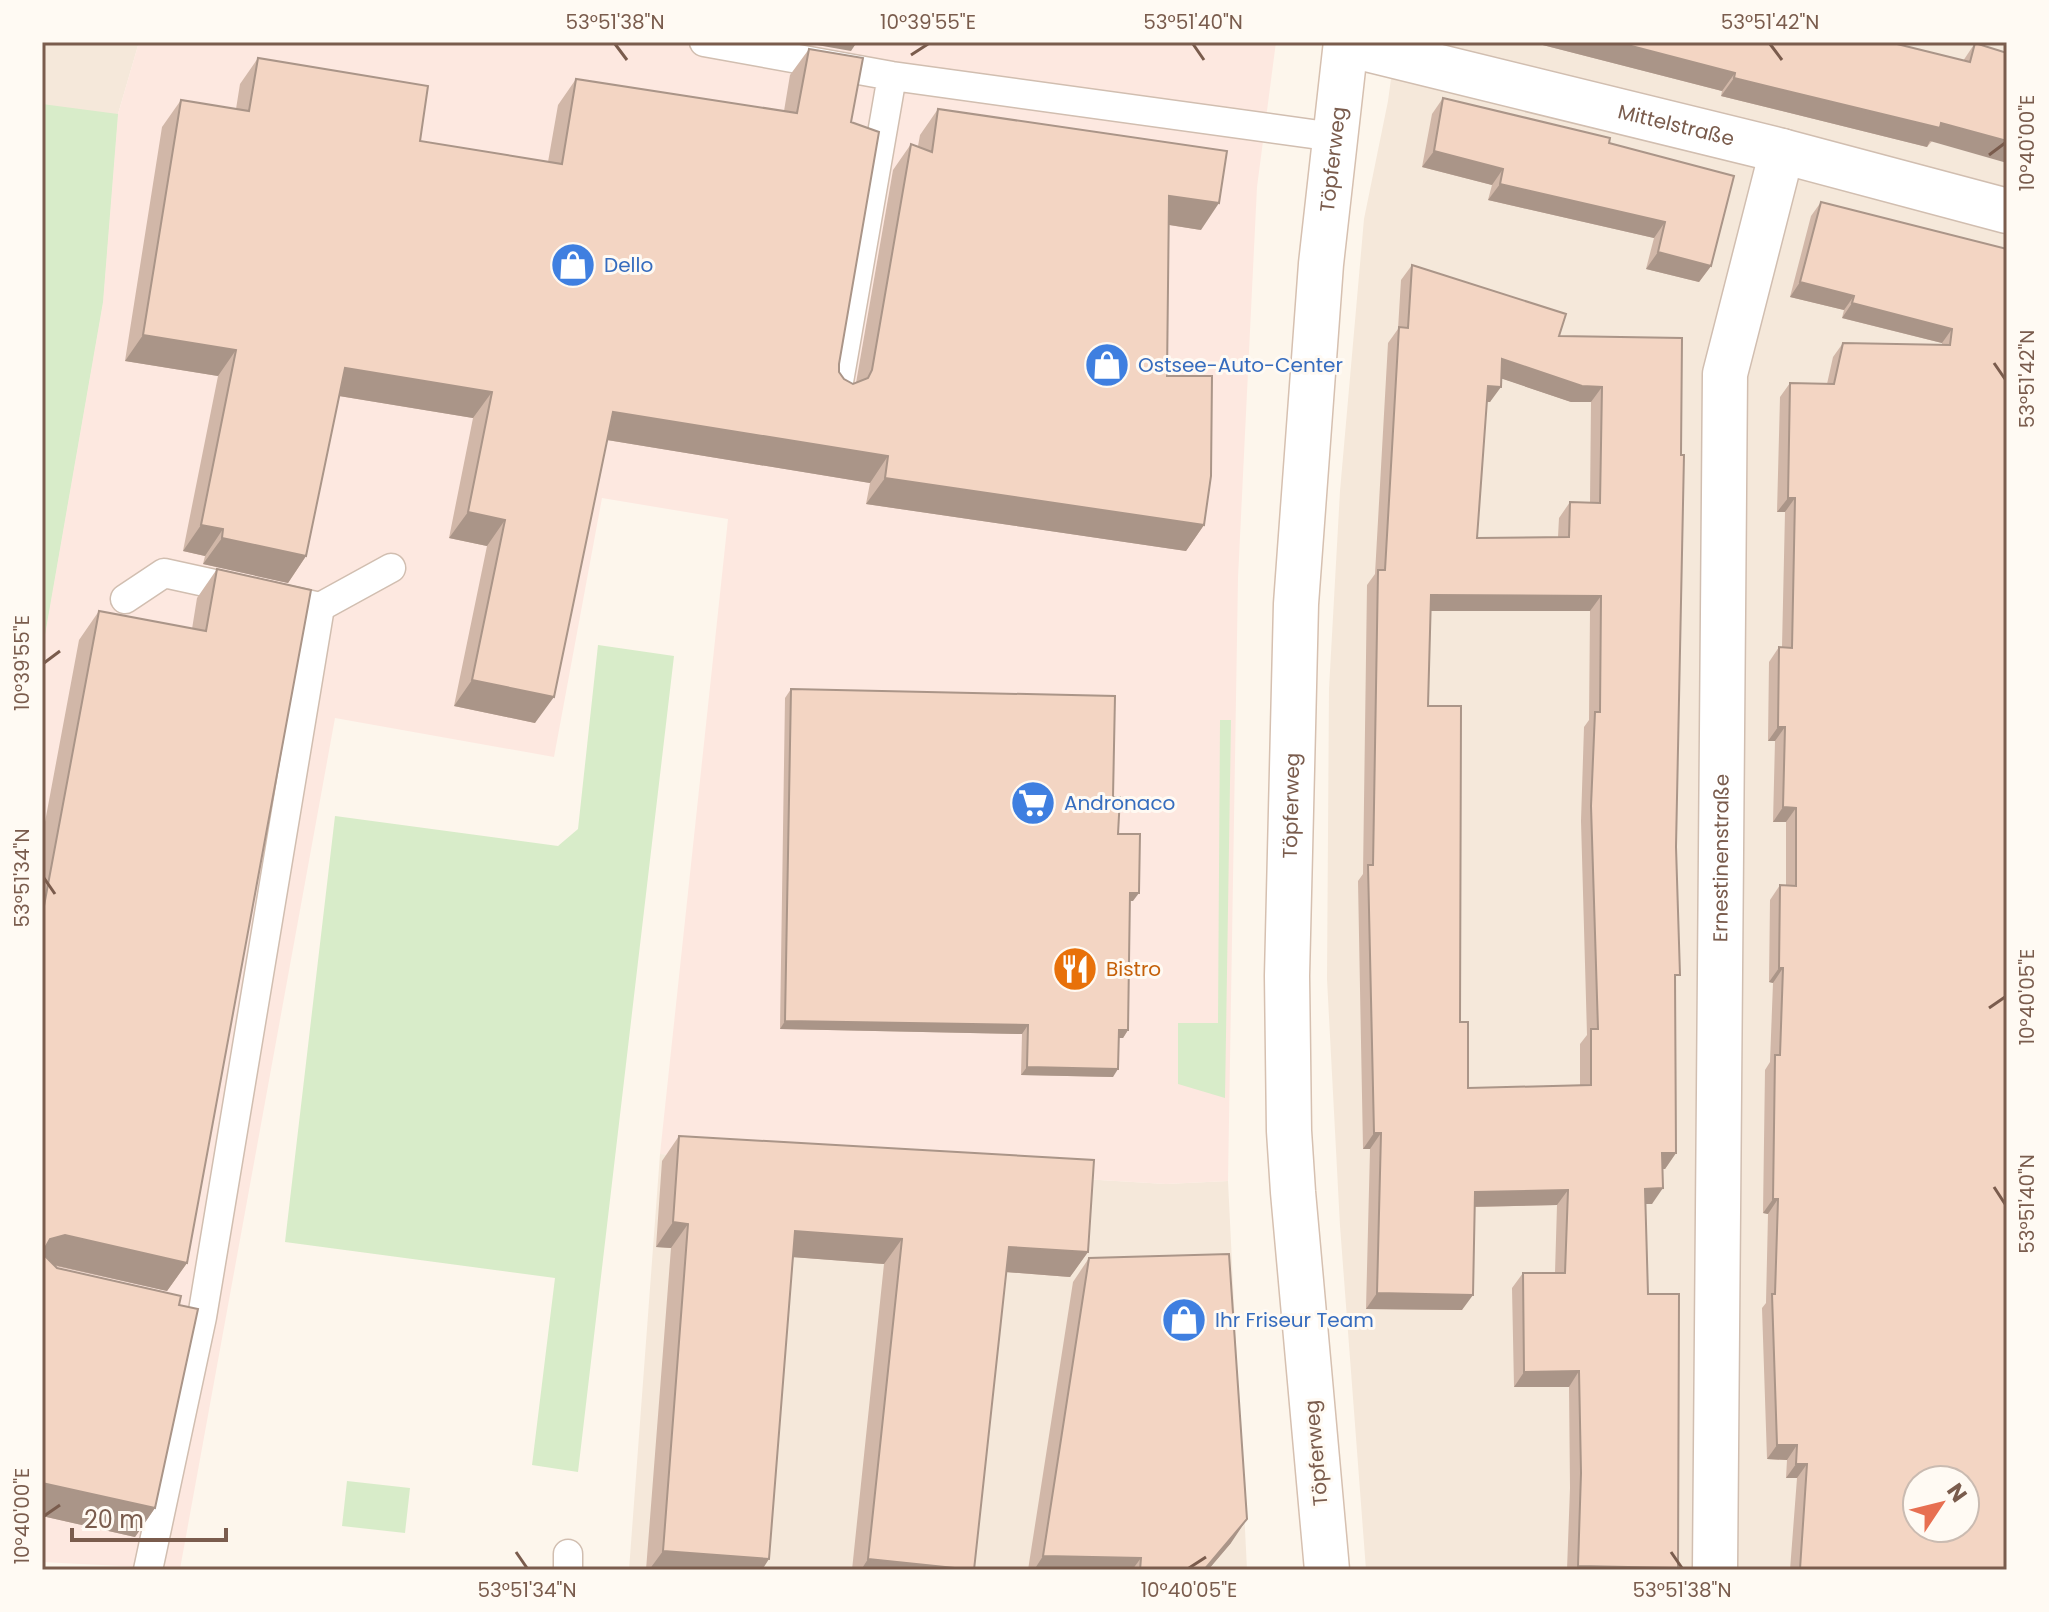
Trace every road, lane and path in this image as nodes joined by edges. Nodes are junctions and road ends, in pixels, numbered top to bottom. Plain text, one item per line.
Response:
1 (704, 42) edge
2 (1346, 43) edge
3 (892, 76) junction
4 (1334, 137) junction
5 (1782, 151) junction
6 (2007, 211) edge
7 (837, 393) edge
8 (391, 568) dead end
9 (125, 599) dead end
10 (320, 607) junction
11 (173, 1310) edge
12 (202, 1317) junction
13 (148, 1570) edge
14 (1327, 1570) edge
15 (1715, 1570) edge

1 - 3 lane
2 - 4 street, Töpferweg
2 - 5 street, Mittelstraße
3 - 4 lane
3 - 7 lane
4 - 14 street, Töpferweg
5 - 6 street, Mittelstraße
5 - 15 street, Ernestinenstraße
8 - 10 lane
9 - 10 lane
10 - 12 lane
11 - 12 lane
12 - 13 lane

